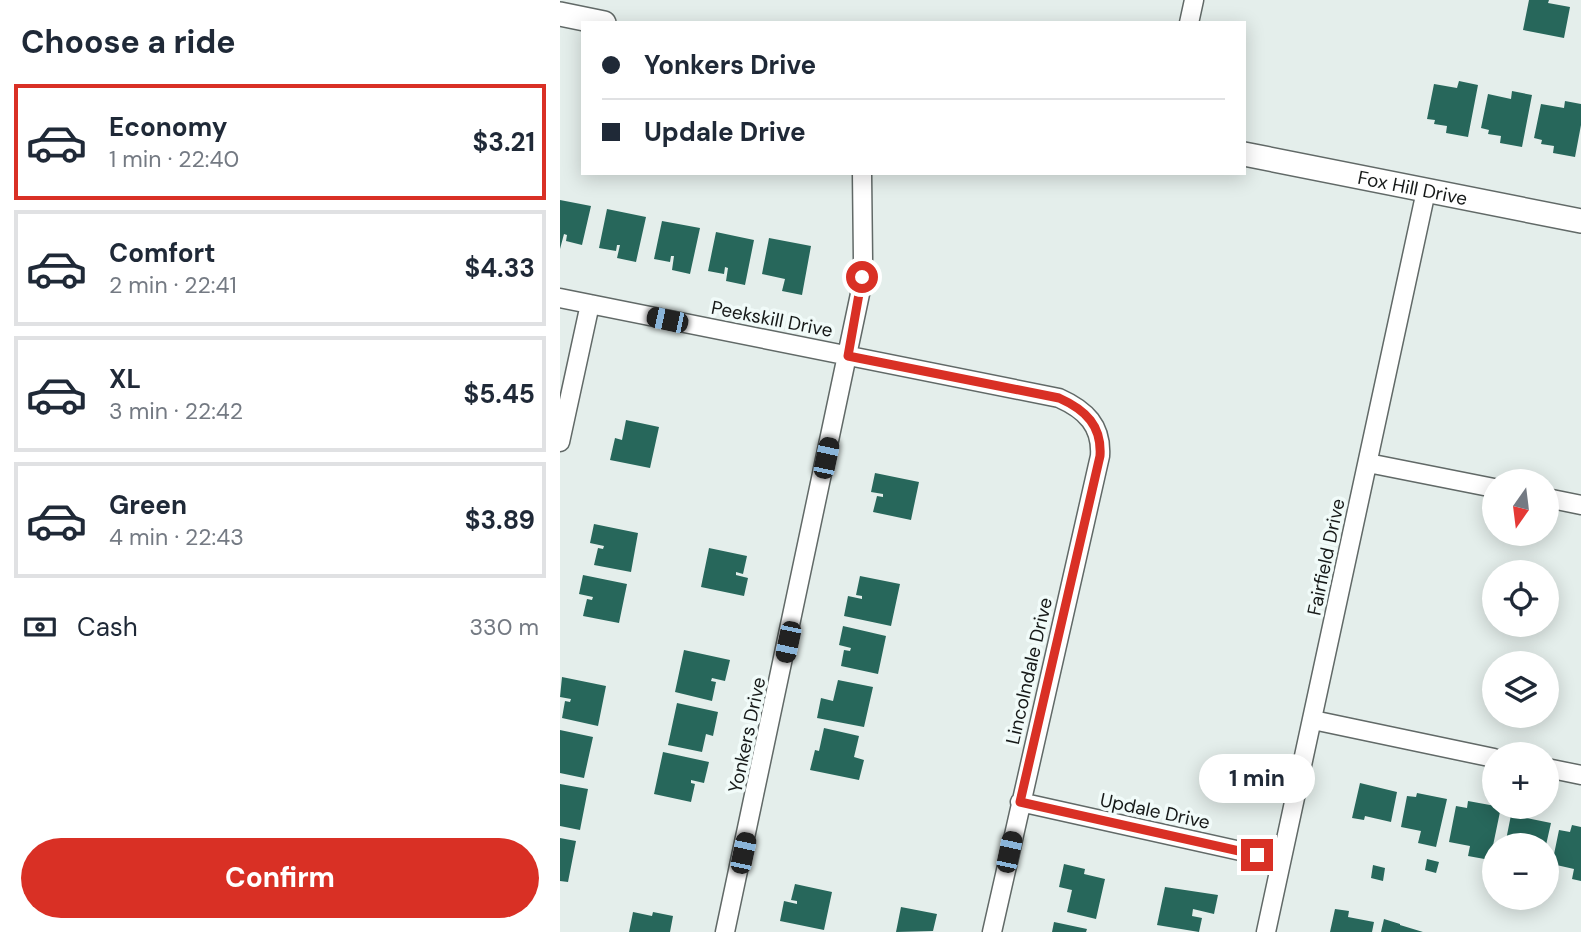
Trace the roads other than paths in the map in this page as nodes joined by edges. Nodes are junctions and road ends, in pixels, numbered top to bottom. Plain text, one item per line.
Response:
1 (1194, 0) edge
2 (560, 14) edge
3 (594, 21) edge
4 (1189, 21) edge
5 (1246, 154) edge
6 (862, 175) edge
7 (1426, 191) junction
8 (1581, 220) edge
9 (560, 298) edge
10 (590, 304) junction
11 (848, 356) junction
12 (1092, 421) joint
13 (560, 442) edge
14 (1368, 463) junction
15 (1482, 486) edge
16 (1559, 500) edge
17 (1581, 505) edge
18 (1313, 720) junction
19 (1482, 755) edge
20 (1559, 770) edge
21 (1581, 775) edge
22 (1020, 802) junction
23 (1281, 860) junction
24 (725, 932) edge
25 (992, 932) edge
26 (1266, 932) edge

1 - 4 street
2 - 3 street
5 - 7 street, Fox Hill Drive
6 - 11 street, Yonkers Drive
7 - 8 street, Fox Hill Drive
7 - 14 street, Fairfield Drive
9 - 10 street, Peekskill Drive
10 - 11 street, Peekskill Drive
10 - 13 street
11 - 12 street, Peekskill Drive
11 - 24 street, Yonkers Drive
12 - 22 street, Lincolndale Drive
14 - 15 street
14 - 18 street, Fairfield Drive
16 - 17 street
18 - 19 street
18 - 23 street, Fairfield Drive
20 - 21 street
22 - 23 street, Updale Drive
22 - 25 street, Lincolndale Drive
23 - 26 street, Fairfield Drive

